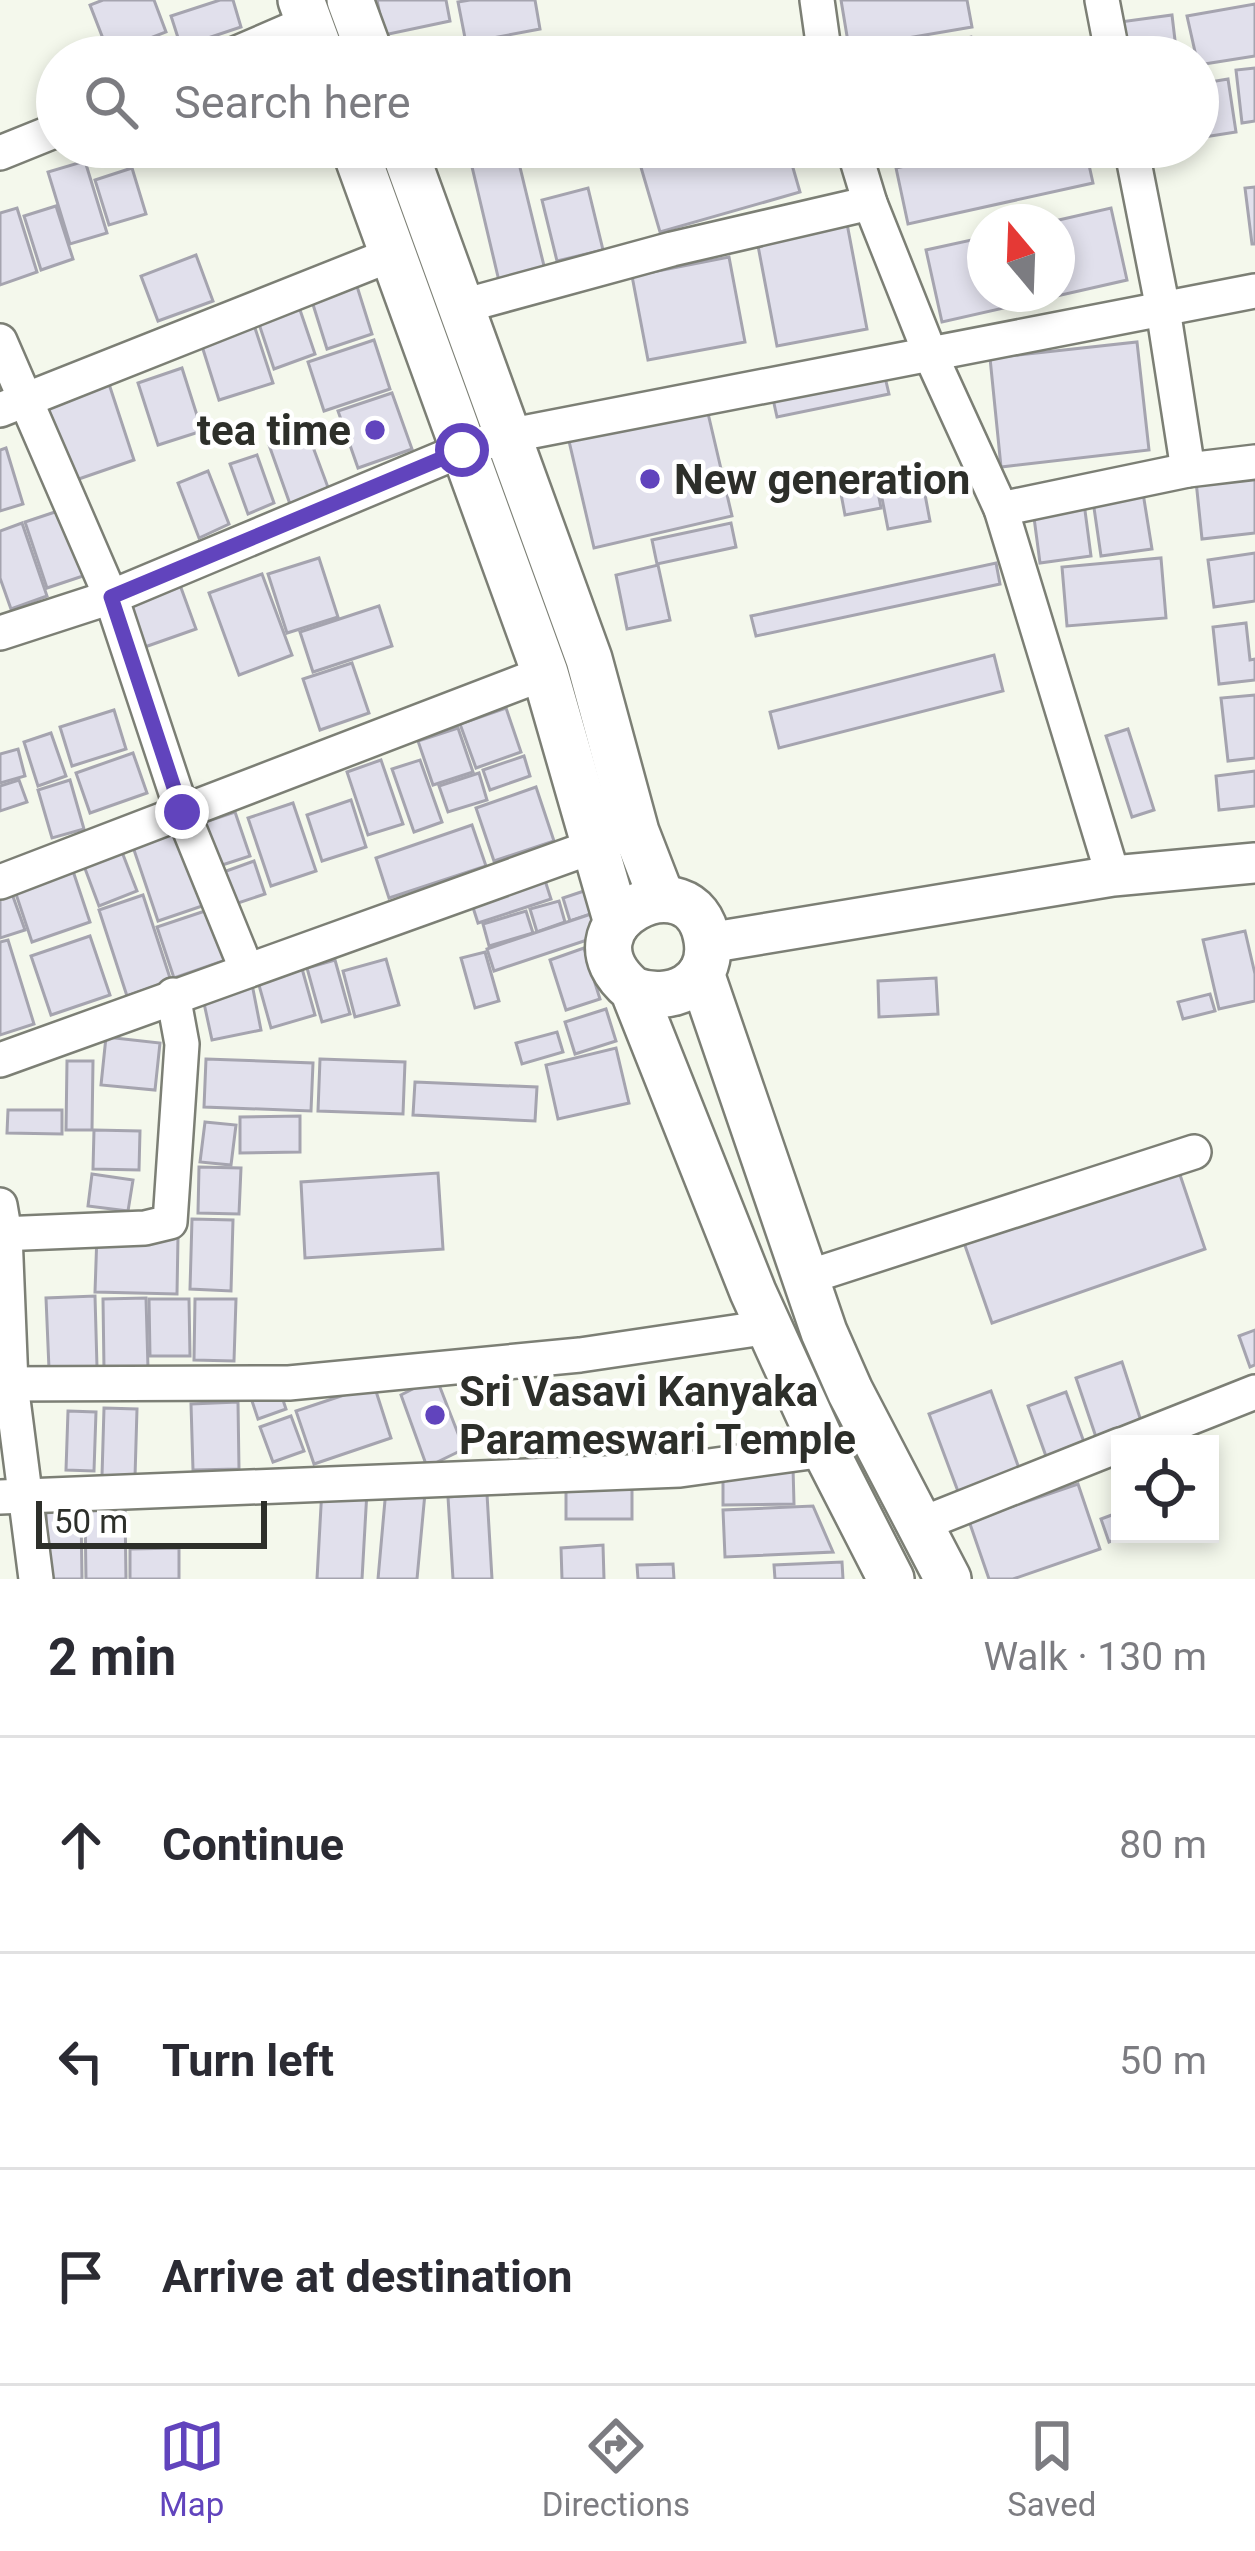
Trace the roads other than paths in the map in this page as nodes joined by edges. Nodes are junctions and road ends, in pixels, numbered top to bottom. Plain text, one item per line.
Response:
1 (350, 0) edge
2 (818, 0) edge
3 (1102, 0) edge
4 (363, 36) edge
5 (822, 36) edge
6 (1109, 36) edge
7 (36, 138) edge
8 (0, 153) edge
9 (362, 168) edge
10 (412, 168) edge
11 (859, 168) edge
12 (1135, 168) edge
13 (870, 203) junction
14 (393, 254) junction
15 (1255, 291) edge
16 (463, 306) junction
17 (1163, 310) junction
18 (0, 341) edge
19 (931, 356) junction
20 (13, 406) edge
21 (507, 436) junction
22 (462, 450) junction
23 (1255, 462) edge
24 (1188, 470) junction
25 (1000, 509) junction
26 (111, 597) junction
27 (0, 633) edge
28 (545, 673) junction
29 (182, 812) junction
30 (636, 832) junction
31 (592, 845) junction
32 (1255, 863) edge
33 (1113, 876) junction
34 (0, 882) edge
35 (662, 899) junction
36 (617, 922) junction
37 (705, 958) junction
38 (246, 968) junction
39 (633, 990) junction
40 (173, 995) junction
41 (0, 1060) edge
42 (1194, 1152) dead end
43 (2, 1224) edge
44 (805, 1278) junction
45 (769, 1327) junction
46 (6, 1384) edge
47 (1255, 1391) edge
48 (1147, 1435) edge
49 (1111, 1449) edge
50 (825, 1450) junction
51 (12, 1496) edge
52 (920, 1526) junction
53 (36, 1579) edge
54 (892, 1579) edge
55 (948, 1579) edge

1 - 4 main road
2 - 5 street
3 - 6 street
7 - 8 street
9 - 14 main road
10 - 16 main road
11 - 13 street
12 - 17 street
13 - 16 street
13 - 19 street
14 - 20 street
14 - 22 main road
15 - 17 street
16 - 21 main road
17 - 19 street
17 - 24 street
18 - 20 street
19 - 21 street
19 - 25 street
20 - 26 street
21 - 22 street
21 - 30 main road
22 - 26 street
22 - 28 main road
23 - 24 street
24 - 25 street
25 - 33 street
26 - 27 street
26 - 29 street
28 - 29 street
28 - 31 main road
29 - 34 street
29 - 38 street
30 - 31 street
30 - 35 main road
31 - 36 main road
31 - 38 street
32 - 33 street
33 - 37 street
35 - 36 main road
35 - 37 main road
36 - 39 main road
37 - 39 main road
37 - 44 main road
38 - 40 street
39 - 45 main road
40 - 41 street
40 - 43 street
42 - 44 street
43 - 46 street
44 - 52 main road
45 - 46 street
45 - 50 main road
46 - 51 street
47 - 48 street
49 - 52 street
50 - 51 street
50 - 54 main road
51 - 53 street
52 - 55 main road

